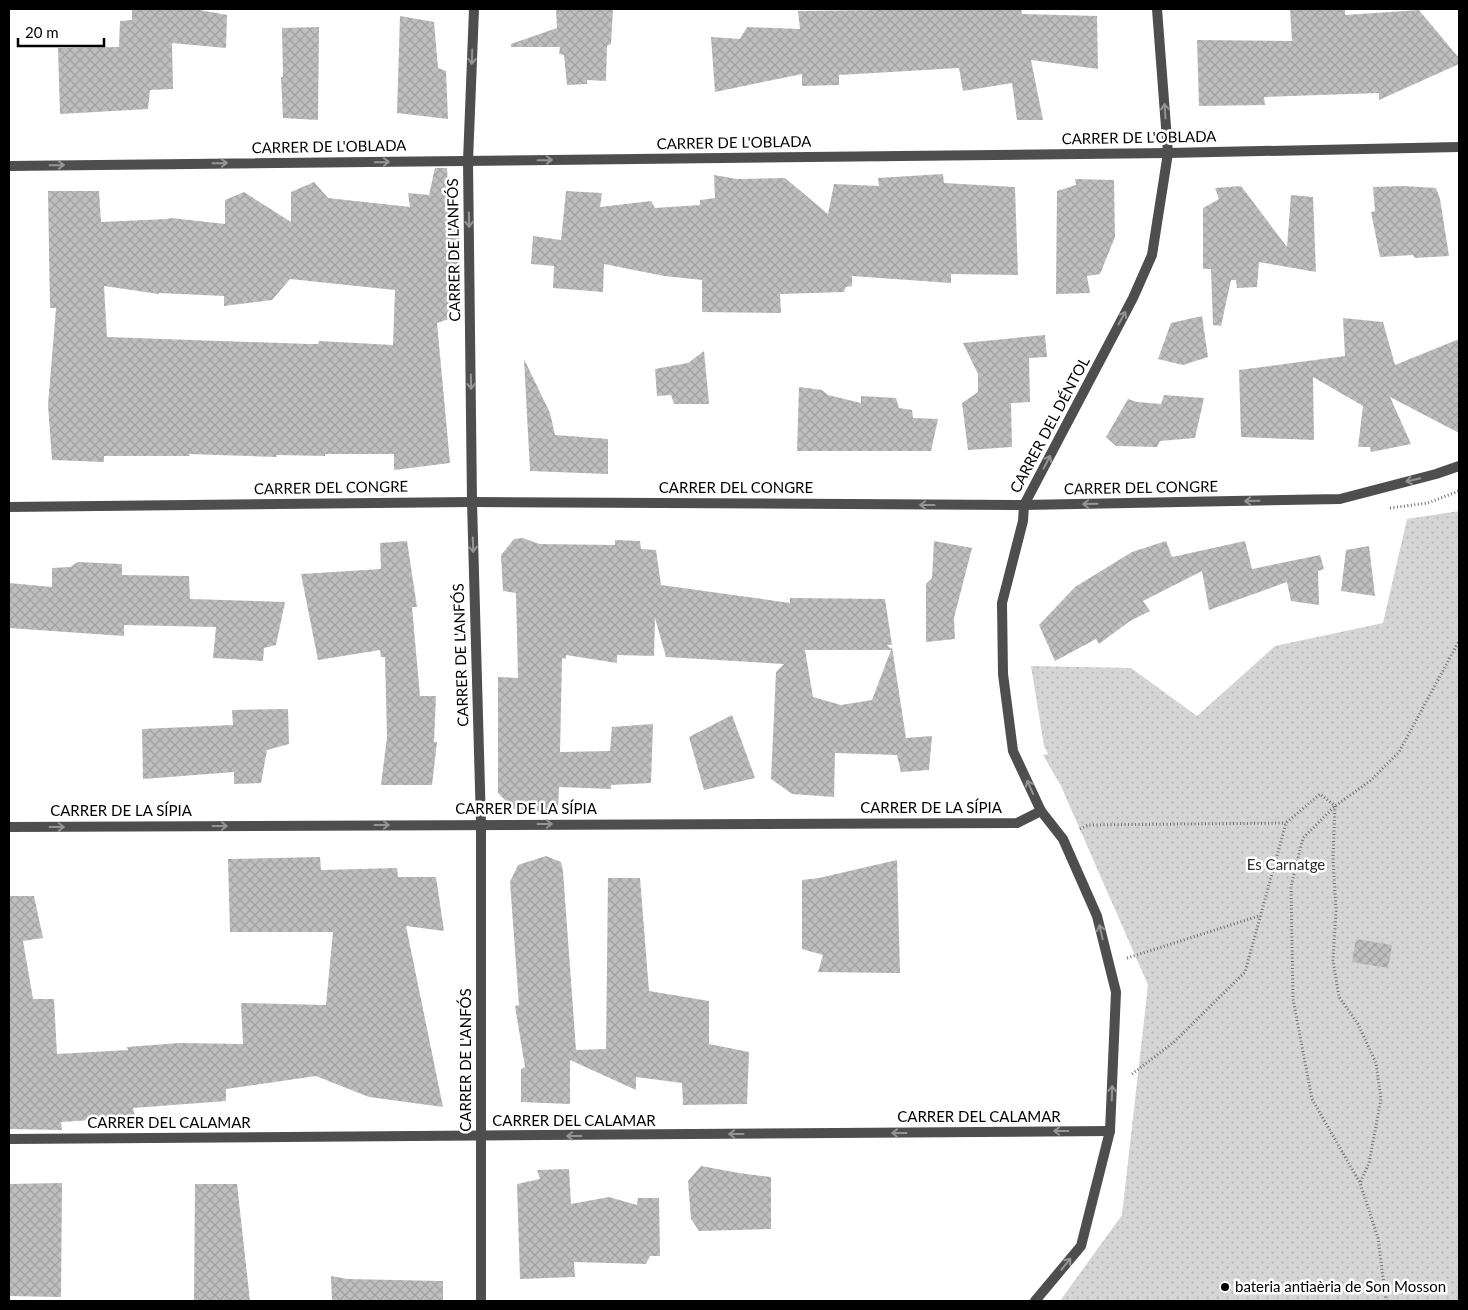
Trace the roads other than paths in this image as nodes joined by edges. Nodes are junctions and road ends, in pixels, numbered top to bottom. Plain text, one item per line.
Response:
1 (474, 9) edge
2 (1157, 9) edge
3 (1459, 147) edge
4 (1168, 153) junction
5 (468, 161) junction
6 (9, 166) edge
7 (1459, 466) edge
8 (472, 502) junction
9 (1024, 505) junction
10 (9, 507) edge
11 (1041, 812) junction
12 (481, 824) junction
13 (9, 827) edge
14 (1110, 1131) junction
15 (482, 1136) junction
16 (9, 1139) edge
17 (481, 1301) edge
18 (1035, 1301) edge

1 -> 5 street, CARRER DE L'ANFÓS
4 -> 2 street, CARRER DEL DÉNTOL
3 - 4 street, CARRER DE L'OBLADA
5 -> 4 street, CARRER DE L'OBLADA
9 -> 4 street, CARRER DEL DÉNTOL
6 -> 5 street, CARRER DE L'OBLADA
5 -> 8 street, CARRER DE L'ANFÓS
7 -> 9 street, CARRER DEL CONGRE
9 -> 8 street, CARRER DEL CONGRE
8 - 10 street, CARRER DEL CONGRE
8 -> 12 street, CARRER DE L'ANFÓS
11 -> 9 street, CARRER DEL DÉNTOL
12 -> 11 street, CARRER DE LA SÍPIA
14 -> 11 street, CARRER DEL DÉNTOL
13 -> 12 street, CARRER DE LA SÍPIA
12 - 15 street, CARRER DE L'ANFÓS
14 -> 15 street, CARRER DEL CALAMAR
18 -> 14 street, CARRER DEL DÉNTOL
15 - 16 street, CARRER DEL CALAMAR
15 - 17 street, CARRER DE L'ANFÓS

